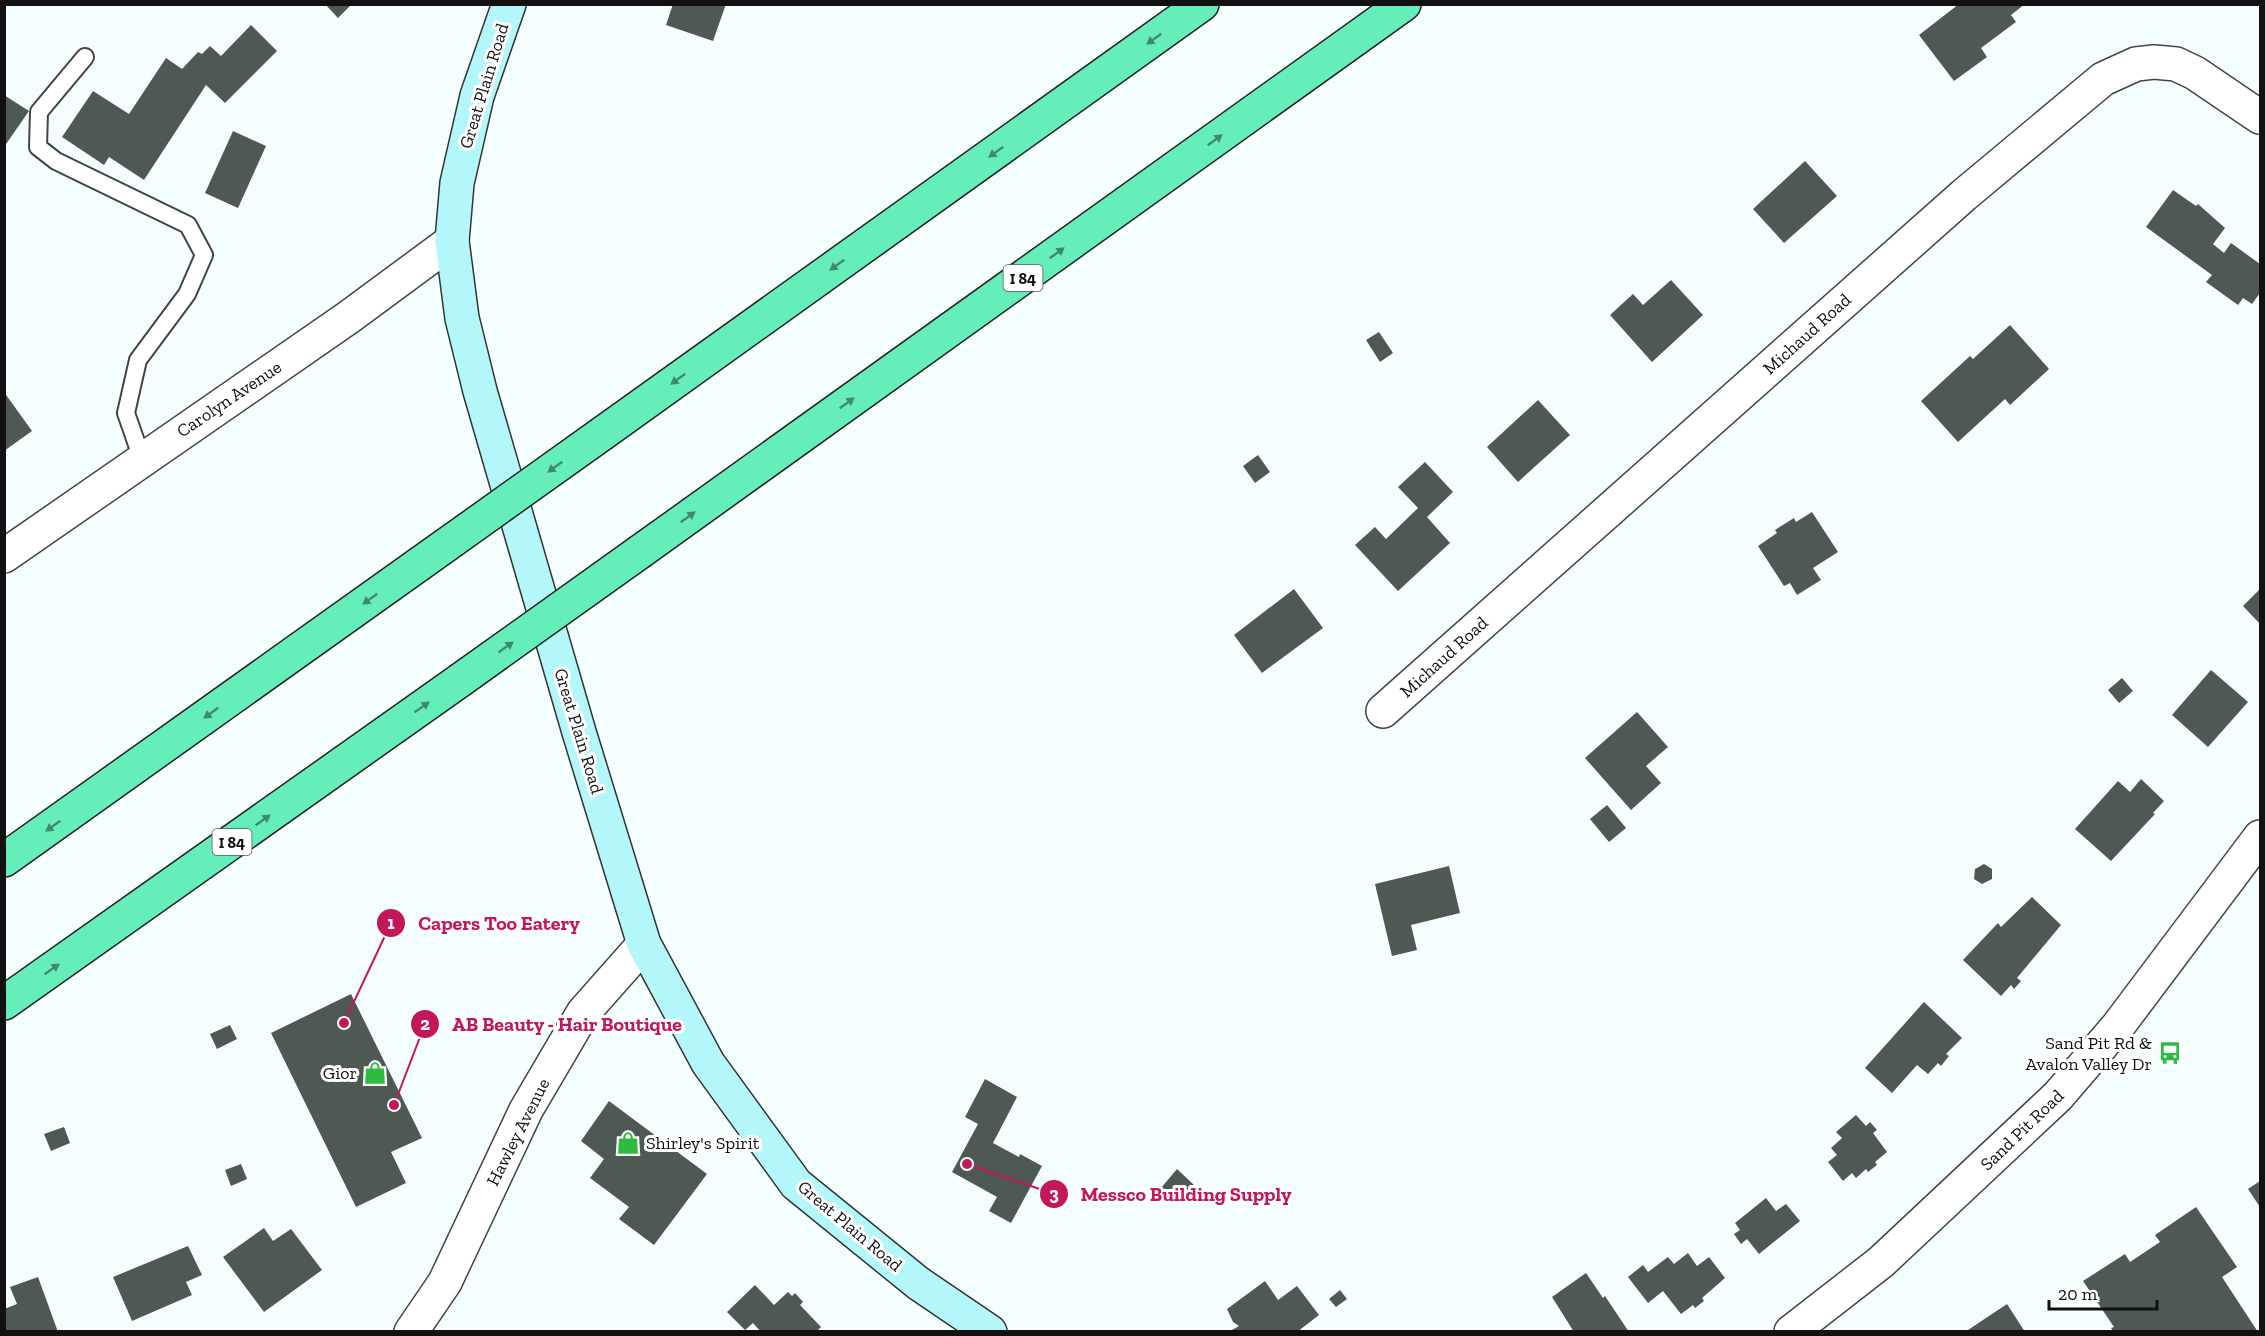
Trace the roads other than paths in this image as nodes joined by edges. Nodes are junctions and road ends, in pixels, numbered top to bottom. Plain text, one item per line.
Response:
1 (509, 4) edge
2 (1202, 4) edge
3 (1404, 4) edge
4 (85, 57) dead end
5 (2260, 117) edge
6 (453, 241) junction
7 (142, 459) junction
8 (4, 556) edge
9 (1383, 711) dead end
10 (2260, 837) edge
11 (4, 861) edge
12 (644, 944) junction
13 (4, 1003) edge
14 (411, 1332) edge
15 (990, 1332) edge
16 (1791, 1332) edge

1 - 6 main road, Great Plain Road
2 -> 11 highway, bridge
13 -> 3 highway, I 84, bridge
4 - 7 lane
5 - 9 street, Michaud Road
6 - 7 street, Carolyn Avenue
6 - 12 main road, Great Plain Road
7 - 8 street, Carolyn Avenue
10 - 16 street, Sand Pit Road
12 - 14 street, Hawley Avenue
12 - 15 main road, Great Plain Road

